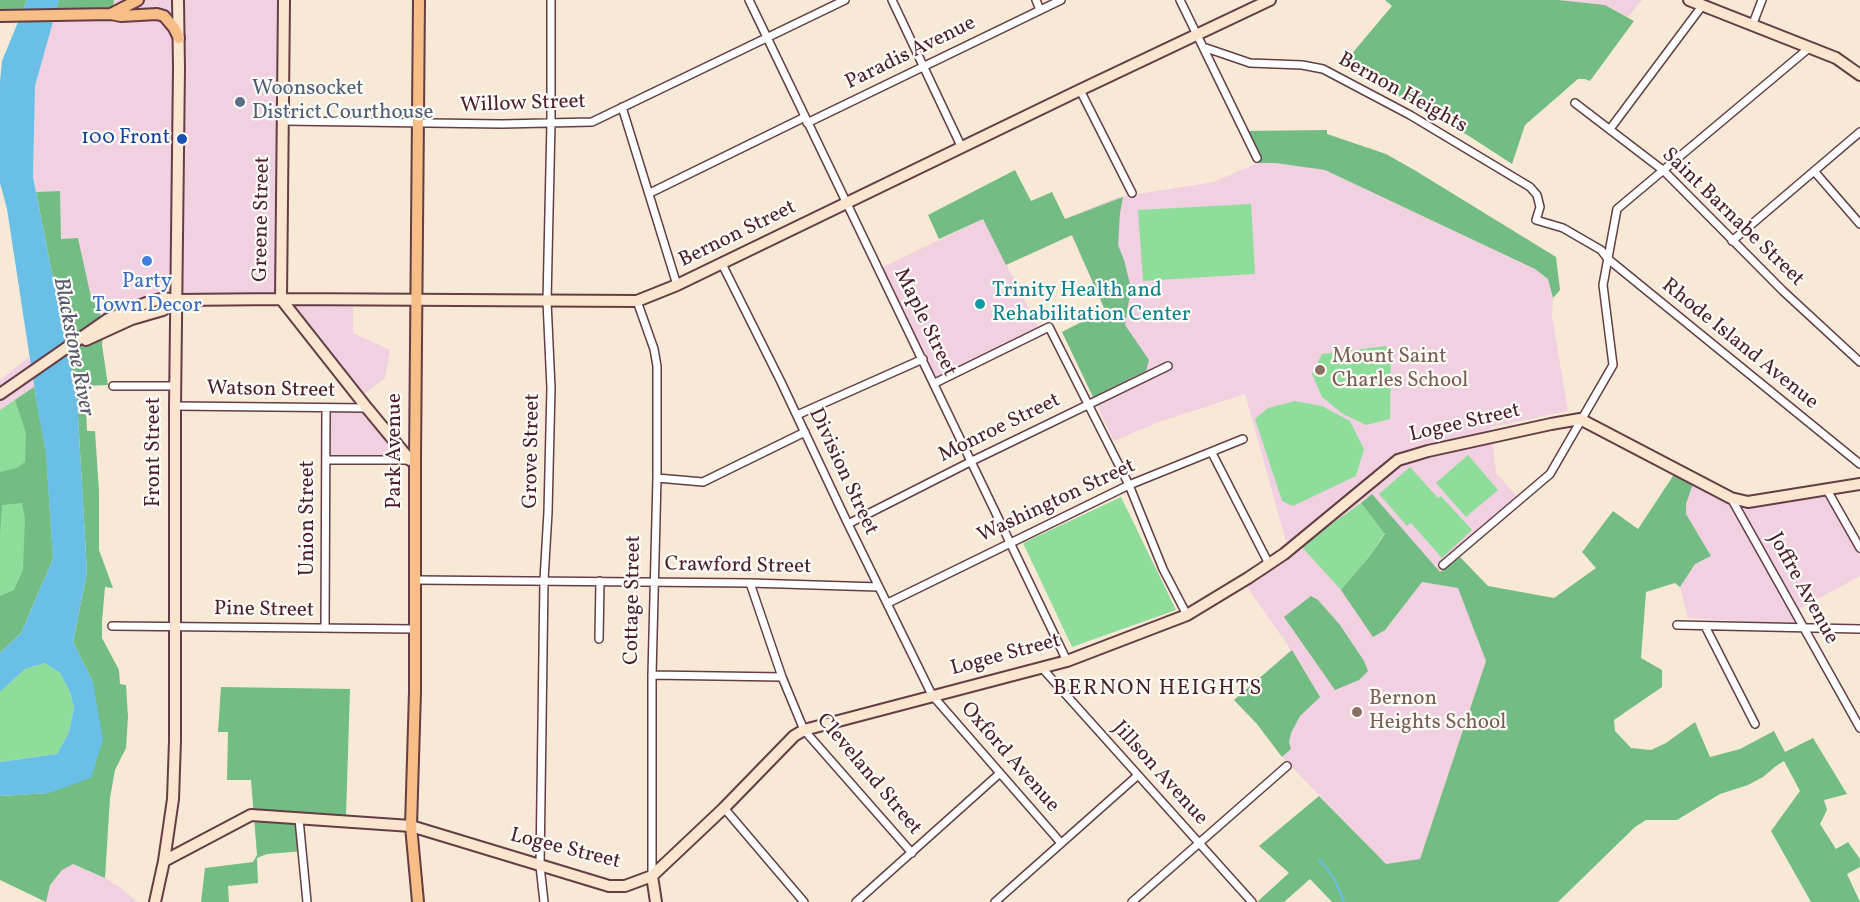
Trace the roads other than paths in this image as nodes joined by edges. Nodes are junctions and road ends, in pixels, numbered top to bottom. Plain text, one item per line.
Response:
1 (138, 0) edge
2 (178, 0) edge
3 (284, 0) edge
4 (419, 0) edge
5 (551, 0) edge
6 (749, 0) edge
7 (844, 0) edge
8 (892, 0) edge
9 (1036, 0) edge
10 (1061, 0) edge
11 (1180, 0) edge
12 (1270, 0) edge
13 (1689, 0) edge
14 (1762, 0) edge
15 (1702, 6) junction
16 (1040, 10) junction
17 (109, 14) junction
18 (0, 16) edge
19 (1752, 26) junction
20 (1197, 36) junction
21 (178, 38) junction
22 (767, 38) junction
23 (1203, 47) junction
24 (1809, 48) junction
25 (925, 67) junction
26 (1860, 75) edge
27 (1080, 90) junction
28 (1575, 103) dead end
29 (622, 107) junction
30 (806, 120) junction
31 (284, 121) junction
32 (419, 123) junction
33 (551, 123) junction
34 (1610, 129) junction
35 (1860, 132) edge
36 (962, 148) junction
37 (1257, 158) dead end
38 (1664, 171) junction
39 (1814, 171) junction
40 (650, 193) junction
41 (1132, 193) dead end
42 (1537, 195) joint
43 (848, 203) junction
44 (1860, 224) edge
45 (1732, 241) junction
46 (1608, 259) junction
47 (722, 264) junction
48 (677, 285) junction
49 (281, 299) junction
50 (176, 300) junction
51 (417, 301) junction
52 (547, 301) junction
53 (637, 301) junction
54 (923, 359) junction
55 (1860, 363) edge
56 (1168, 366) dead end
57 (935, 383) junction
58 (113, 386) dead end
59 (175, 386) junction
60 (1, 391) edge
61 (1088, 405) junction
62 (175, 406) junction
63 (326, 408) junction
64 (366, 408) junction
65 (797, 415) junction
66 (1580, 419) junction
67 (805, 432) junction
68 (1243, 439) dead end
69 (1212, 453) junction
70 (326, 460) junction
71 (412, 460) junction
72 (972, 461) junction
73 (1860, 465) edge
74 (657, 478) junction
75 (1860, 483) edge
76 (1129, 485) junction
77 (1827, 490) junction
78 (1731, 498) junction
79 (848, 524) junction
80 (1011, 541) junction
81 (1860, 548) edge
82 (1269, 564) junction
83 (1443, 565) dead end
84 (416, 579) junction
85 (544, 580) junction
86 (600, 581) junction
87 (654, 582) junction
88 (750, 583) junction
89 (879, 587) junction
90 (888, 603) junction
91 (1187, 615) junction
92 (1677, 625) dead end
93 (112, 626) dead end
94 (174, 626) junction
95 (1705, 626) junction
96 (325, 628) junction
97 (1805, 628) junction
98 (1860, 628) edge
99 (416, 629) junction
100 (599, 639) dead end
101 (1067, 660) junction
102 (1041, 668) junction
103 (652, 675) junction
104 (782, 676) junction
105 (932, 695) junction
106 (1755, 724) dead end
107 (1860, 728) edge
108 (804, 730) junction
109 (1287, 765) dead end
110 (999, 774) junction
111 (1137, 776) junction
112 (724, 808) junction
113 (299, 819) junction
114 (411, 826) junction
115 (1061, 843) junction
116 (1198, 843) junction
117 (912, 853) junction
118 (164, 861) junction
119 (540, 866) junction
120 (652, 876) junction
121 (156, 896) edge
122 (163, 902) edge
123 (307, 902) edge
124 (418, 902) edge
125 (544, 902) edge
126 (656, 902) edge
127 (804, 902) edge
128 (856, 902) edge
129 (995, 902) edge
130 (1132, 902) edge
131 (1252, 902) edge

1 - 17 main road
2 - 21 street, Front Street
3 - 31 street, Greene Street
4 - 32 main road, Park Avenue
5 - 33 street, Grove Street
6 - 22 street, Maple Street
7 - 22 street, Willow Street
8 - 25 street
9 - 16 street
10 - 16 street, Paradis Avenue
11 - 20 street
12 - 20 street, Bernon Street
13 - 15 street
14 - 19 street
15 - 19 street
15 - 34 street
16 - 25 street, Paradis Avenue
17 - 18 main road
17 - 21 main road
19 - 24 street
20 - 23 street
20 - 27 street, Bernon Street
21 - 50 street, Front Street
22 - 29 street, Willow Street
22 - 30 street, Maple Street
23 - 37 street
23 - 42 street, Bernon Heights
24 - 26 street
24 - 38 street
25 - 30 street, Paradis Avenue
25 - 36 street
27 - 36 street, Bernon Street
27 - 41 street
28 - 34 street, Saint Barnabe Street
29 - 33 street, Willow Street
29 - 40 street
30 - 40 street, Paradis Avenue
30 - 43 street, Maple Street
31 - 32 street, Willow Street
31 - 49 street, Greene Street
32 - 33 street, Willow Street
32 - 51 main road, Park Avenue
33 - 52 street, Grove Street
34 - 38 street, Saint Barnabe Street
35 - 39 street
36 - 43 street, Bernon Street
38 - 45 street, Saint Barnabe Street
38 - 46 street
39 - 44 street
39 - 45 street
40 - 48 street
42 - 46 street, Rhode Island Avenue
43 - 47 street, Bernon Street
43 - 54 street, Maple Street
45 - 55 street, Saint Barnabe Street
46 - 66 street
46 - 73 street, Rhode Island Avenue
47 - 48 street, Bernon Street
47 - 65 street, Division Street
48 - 53 street, Bernon Street
49 - 50 street, Bernon Street
49 - 51 street, Bernon Street
49 - 64 street, Greene Street
50 - 59 street, Front Street
50 - 60 street, Bernon Street
51 - 52 street, Bernon Street
51 - 71 main road, Park Avenue
52 - 53 street, Bernon Street
52 - 85 street, Grove Street
53 - 74 street, Cottage Street
54 - 57 street, Maple Street
54 - 65 street
56 - 61 street, Monroe Street
57 - 61 street
57 - 72 street, Maple Street
58 - 59 street
59 - 62 street, Front Street
61 - 72 street, Monroe Street
61 - 76 street
62 - 63 street, Watson Street
62 - 94 street, Front Street
63 - 64 street, Watson Street
63 - 70 street, Union Street
64 - 71 street, Greene Street
65 - 67 street, Division Street
66 - 78 street
66 - 82 street, Logee Street
66 - 83 street
67 - 74 street
67 - 79 street, Division Street
68 - 69 street, Washington Street
69 - 76 street, Washington Street
69 - 82 street
70 - 71 street
70 - 96 street, Union Street
71 - 84 main road, Park Avenue
72 - 79 street, Monroe Street
72 - 80 street, Maple Street
74 - 87 street, Cottage Street
75 - 77 street
76 - 80 street, Washington Street
76 - 91 street
77 - 78 street
77 - 81 street
78 - 97 street, Joffre Avenue
79 - 89 street, Division Street
80 - 90 street, Washington Street
80 - 101 street, Maple Street
82 - 91 street, Logee Street
84 - 85 street, Crawford Street
84 - 99 main road, Park Avenue
85 - 86 street, Crawford Street
85 - 119 street, Grove Street
86 - 87 street, Crawford Street
86 - 100 street
87 - 88 street, Crawford Street
87 - 103 street, Cottage Street
88 - 89 street, Crawford Street
88 - 104 street, Cleveland Street
89 - 90 street, Division Street
90 - 105 street, Division Street
91 - 101 street, Logee Street
92 - 95 street
93 - 94 street, Pine Street
94 - 96 street, Pine Street
94 - 118 street, Front Street
95 - 97 street
95 - 106 street
96 - 99 street, Pine Street
97 - 98 street
97 - 107 street, Joffre Avenue
99 - 114 main road, Park Avenue
101 - 102 street, Logee Street
102 - 105 street, Logee Street
102 - 111 street, Jillson Avenue
103 - 104 street
103 - 120 street, Cottage Street
104 - 108 street, Cleveland Street
105 - 108 street, Logee Street
105 - 110 street, Oxford Avenue
108 - 112 street, Logee Street
108 - 117 street, Cleveland Street
109 - 116 street
110 - 115 street, Oxford Avenue
110 - 117 street
111 - 115 street
111 - 116 street, Jillson Avenue
112 - 120 street, Logee Street
112 - 127 street
113 - 114 street, Logee Street
113 - 118 street, Logee Street
113 - 123 street
114 - 119 street, Logee Street
114 - 124 main road, Park Avenue
115 - 129 street
116 - 130 street
116 - 131 street, Jillson Avenue
117 - 128 street
118 - 121 street, Front Street
119 - 120 street, Logee Street
119 - 125 street, Grove Street
120 - 126 street, Cottage Street
121 - 122 street

